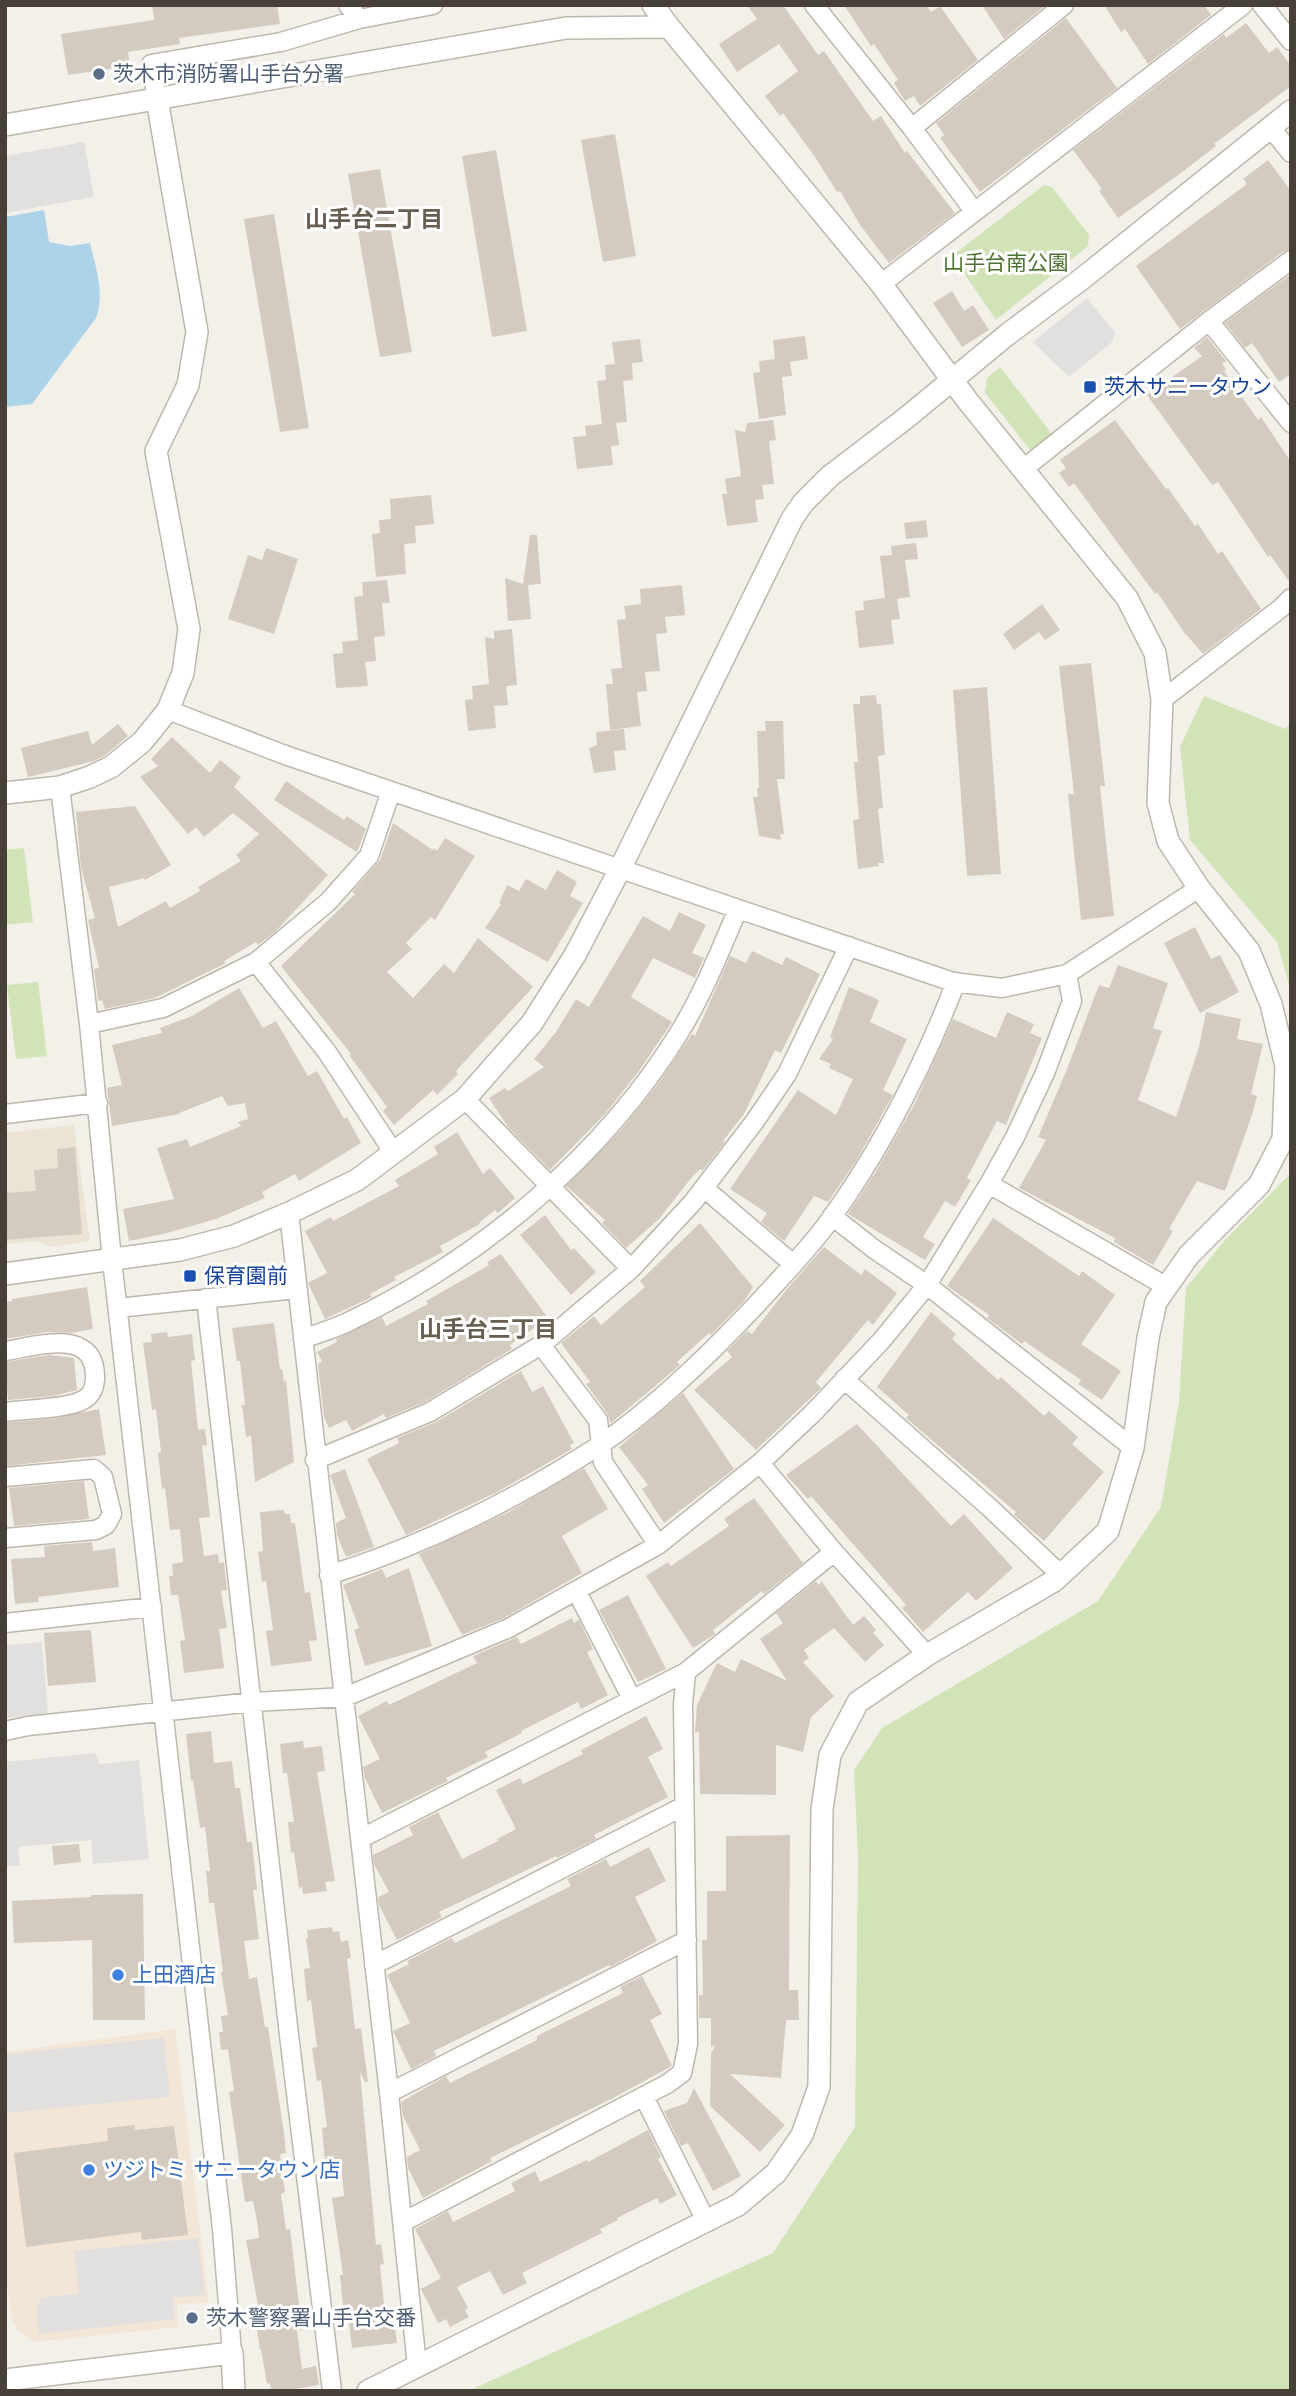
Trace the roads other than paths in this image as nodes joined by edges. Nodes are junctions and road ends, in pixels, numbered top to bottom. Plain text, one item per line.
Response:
1 (433, 5) edge
2 (653, 5) edge
3 (814, 5) edge
4 (1064, 5) edge
5 (1242, 5) edge
6 (1262, 5) edge
7 (353, 12) edge
8 (669, 27) junction
9 (1291, 41) edge
10 (157, 99) junction
11 (1291, 111) edge
12 (5, 125) edge
13 (1270, 127) junction
14 (912, 128) junction
15 (1291, 153) edge
16 (974, 211) junction
17 (1291, 260) edge
18 (881, 284) junction
19 (1209, 321) junction
20 (952, 380) junction
21 (1291, 422) edge
22 (1022, 470) junction
23 (1291, 598) edge
24 (1162, 700) junction
25 (168, 710) junction
26 (60, 787) junction
27 (391, 791) junction
28 (5, 793) edge
29 (620, 869) junction
30 (1199, 888) junction
31 (738, 909) junction
32 (849, 946) junction
33 (256, 962) junction
34 (1067, 974) junction
35 (957, 982) junction
36 (89, 1024) junction
37 (465, 1099) junction
38 (98, 1103) junction
39 (5, 1114) edge
40 (394, 1153) junction
41 (989, 1184) junction
42 (549, 1185) junction
43 (704, 1188) junction
44 (289, 1213) junction
45 (832, 1216) junction
46 (112, 1260) junction
47 (793, 1264) junction
48 (631, 1269) junction
49 (5, 1274) edge
50 (927, 1285) junction
51 (1167, 1287) junction
52 (297, 1289) junction
53 (206, 1298) junction
54 (118, 1308) junction
55 (303, 1339) junction
56 (541, 1345) junction
57 (5, 1351) edge
58 (844, 1379) junction
59 (5, 1412) edge
60 (601, 1444) junction
61 (1133, 1448) junction
62 (315, 1460) junction
63 (760, 1463) junction
64 (5, 1477) edge
65 (5, 1538) edge
66 (658, 1545) junction
67 (834, 1552) junction
68 (329, 1575) junction
69 (1061, 1575) junction
70 (577, 1592) junction
71 (152, 1607) junction
72 (5, 1623) edge
73 (927, 1656) junction
74 (686, 1672) junction
75 (345, 1697) junction
76 (632, 1699) junction
77 (253, 1702) junction
78 (164, 1713) junction
79 (5, 1731) edge
80 (684, 1807) junction
81 (360, 1839) junction
82 (687, 1940) junction
83 (374, 1965) junction
84 (389, 2093) junction
85 (644, 2097) junction
86 (706, 2221) junction
87 (403, 2222) junction
88 (232, 2353) junction
89 (417, 2365) junction
90 (5, 2380) edge
91 (234, 2391) edge
92 (332, 2391) edge
93 (368, 2391) edge

1 - 7 street
2 - 8 street
3 - 14 street
4 - 14 street
5 - 16 street
6 - 9 street
7 - 10 street
8 - 10 street
8 - 18 street
10 - 12 street
10 - 25 street
11 - 13 street
13 - 15 street
13 - 20 street
14 - 16 street
16 - 18 street
17 - 19 street
18 - 20 street
19 - 21 street
19 - 22 street
20 - 22 street
20 - 29 street
22 - 24 street
23 - 24 street
24 - 30 street
25 - 26 street
25 - 27 street
26 - 28 street
26 - 36 street
27 - 29 street
27 - 33 street
29 - 31 street
29 - 37 street
30 - 34 street
30 - 51 street
31 - 32 street
31 - 42 street
32 - 35 street
32 - 43 street
33 - 36 street
33 - 40 street
34 - 35 street
34 - 41 street
35 - 45 street
36 - 38 street
37 - 40 street
37 - 42 street
38 - 39 street
38 - 46 street
40 - 44 street
41 - 50 street
41 - 51 street
42 - 48 street
42 - 55 street
43 - 47 street
43 - 48 street
44 - 46 street
44 - 52 street
45 - 47 street
45 - 50 street
46 - 49 street
46 - 54 street
47 - 60 street
48 - 56 street
50 - 58 street
50 - 61 street
51 - 61 street
52 - 53 street
52 - 55 street
53 - 54 street
53 - 77 street
54 - 71 street
55 - 62 street
56 - 60 street
56 - 62 street
57 - 59 street
58 - 63 street
58 - 69 street
60 - 66 street
60 - 68 street
61 - 69 street
62 - 68 street
63 - 66 street
63 - 67 street
64 - 65 street
66 - 70 street
67 - 73 street
67 - 74 street
68 - 75 street
69 - 73 street
70 - 75 street
70 - 76 street
71 - 72 street
71 - 78 street
73 - 86 street
74 - 76 street
74 - 80 street
75 - 77 street
75 - 81 street
76 - 81 street
77 - 78 street
77 - 92 street
78 - 79 street
78 - 88 street
80 - 82 street
80 - 83 street
81 - 83 street
82 - 84 street
82 - 85 street
83 - 84 street
84 - 87 street
85 - 86 street
85 - 87 street
86 - 89 street
87 - 89 street
88 - 90 street
88 - 91 street
89 - 93 street

